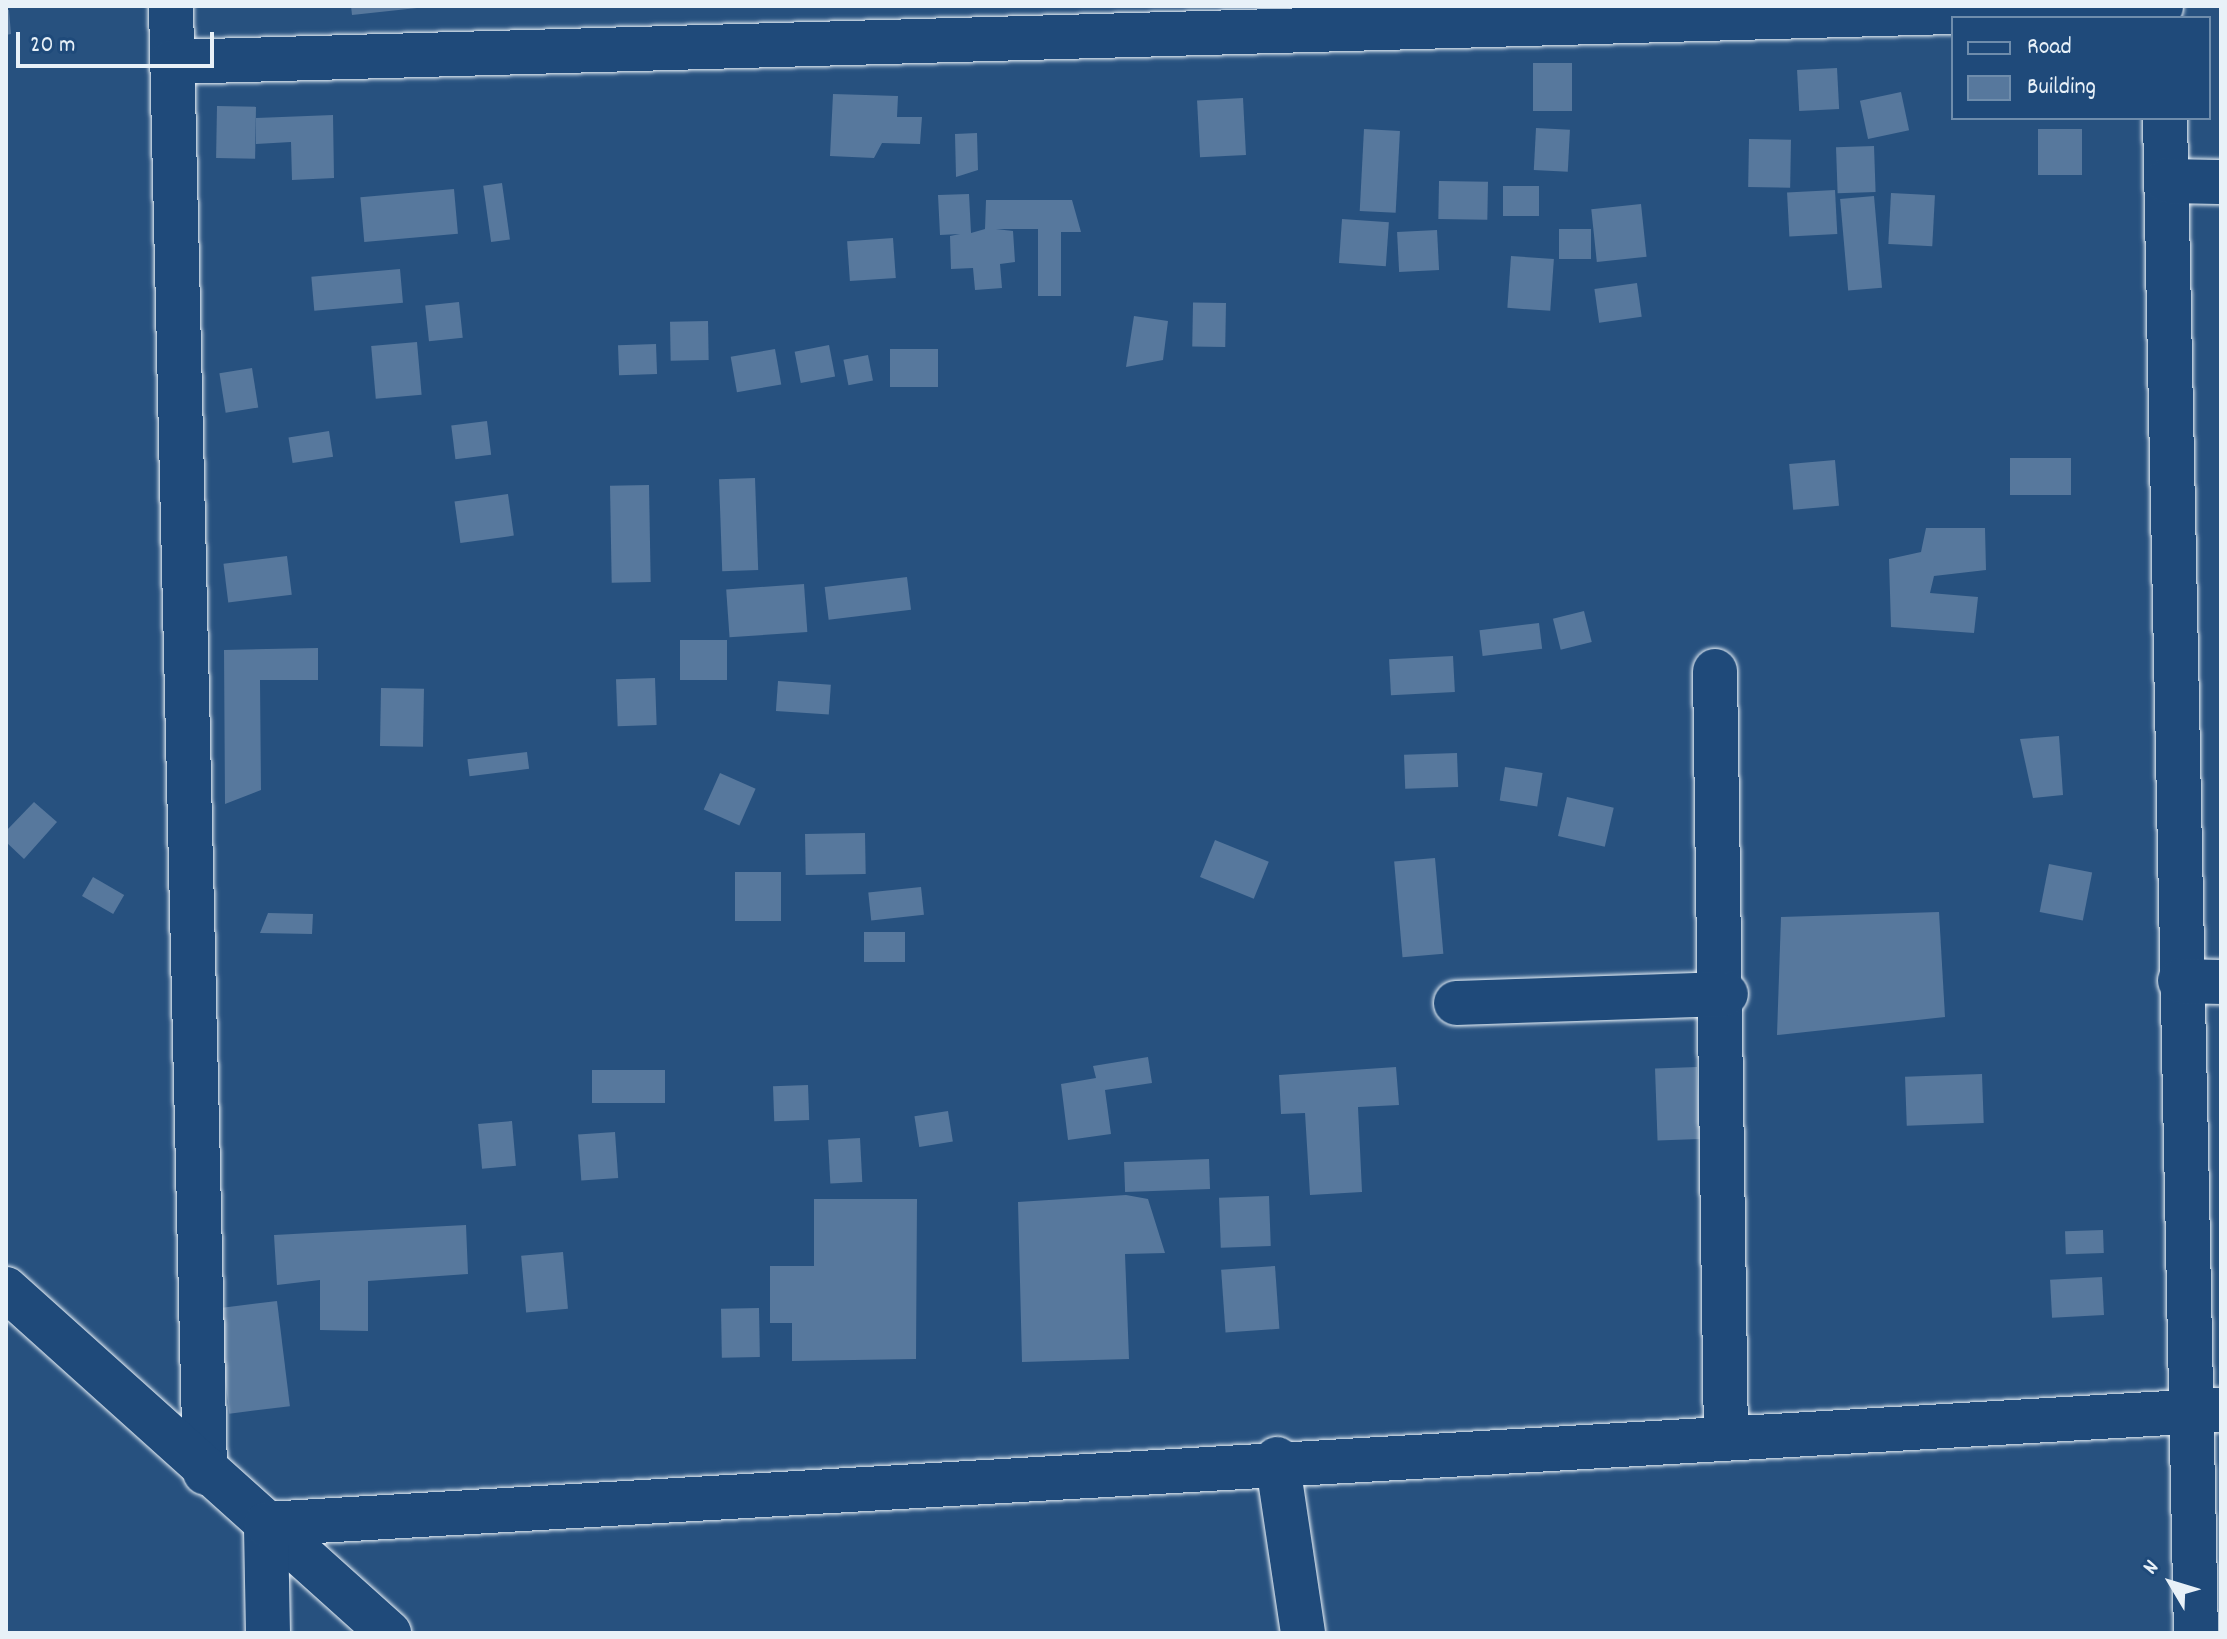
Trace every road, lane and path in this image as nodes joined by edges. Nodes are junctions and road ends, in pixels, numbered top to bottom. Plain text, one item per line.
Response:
1 (171, 6) edge
2 (2161, 6) edge
3 (172, 62) junction
4 (2165, 120) edge
5 (2167, 181) junction
6 (2221, 182) edge
7 (1715, 671) dead end
8 (2201, 982) edge
9 (1726, 994) junction
10 (1456, 1003) dead end
11 (6, 1289) edge
12 (2205, 1410) edge
13 (1726, 1435) junction
14 (1277, 1459) junction
15 (205, 1473) junction
16 (266, 1524) junction
17 (268, 1633) edge
18 (389, 1633) edge
19 (1303, 1633) edge
20 (2196, 1633) edge

1 - 3 street
2 - 3 street
3 - 15 street
4 - 5 street
5 - 6 street
5 - 8 street
7 - 9 street
8 - 12 street
9 - 10 street
9 - 13 street
11 - 15 street
12 - 13 street
12 - 20 street
13 - 14 street
14 - 16 street
14 - 19 street
15 - 16 street
16 - 17 street
16 - 18 street

